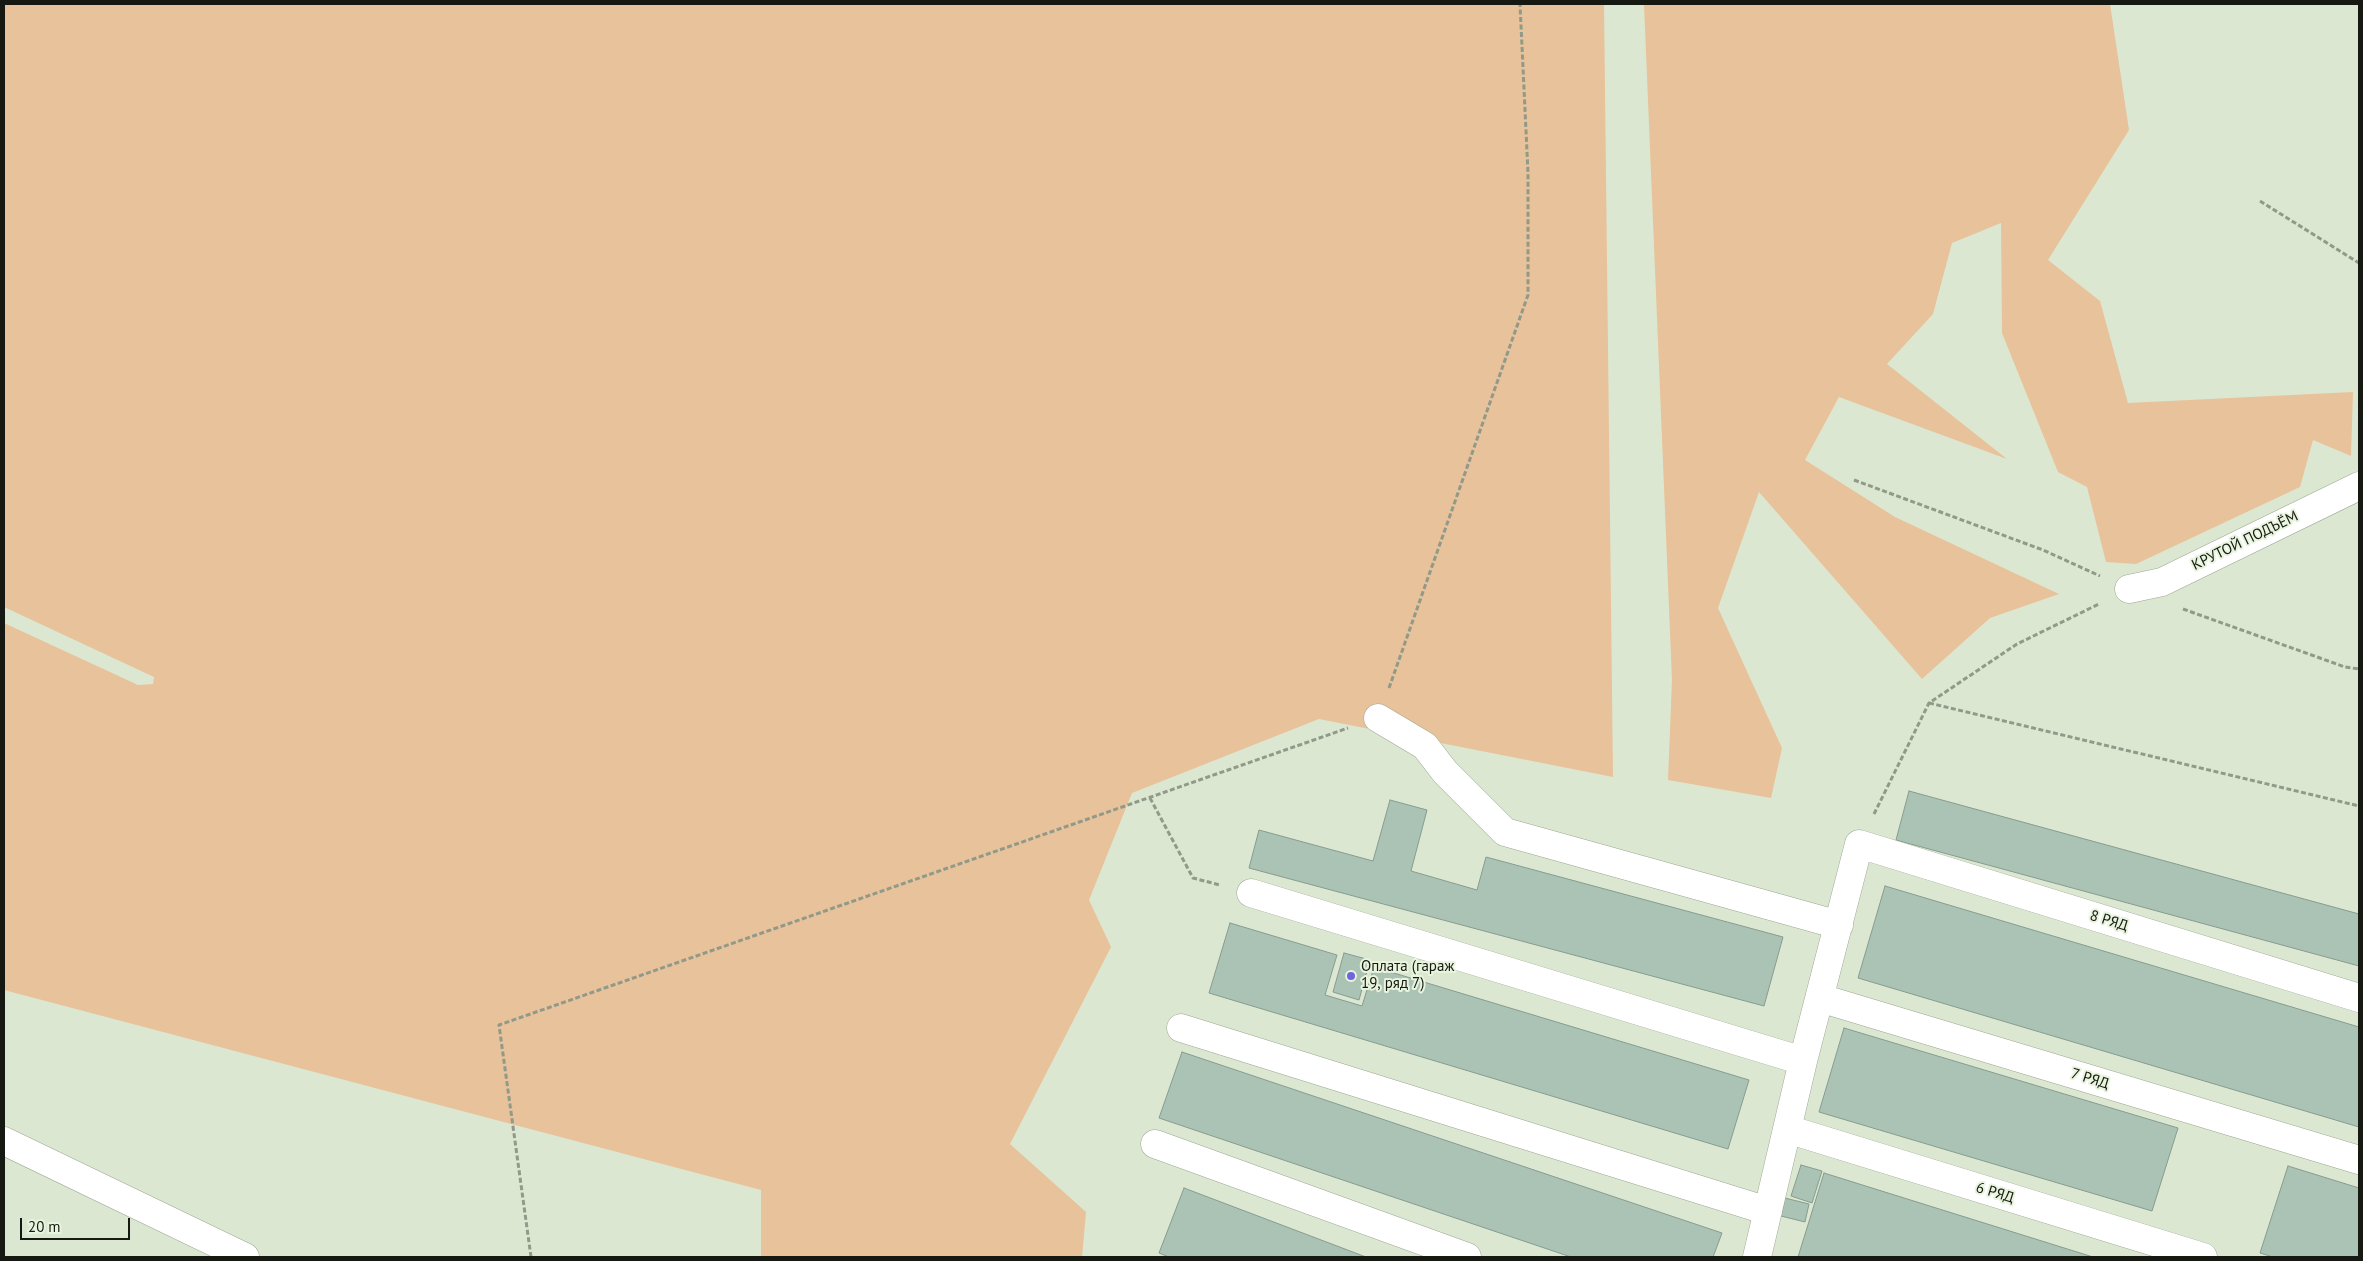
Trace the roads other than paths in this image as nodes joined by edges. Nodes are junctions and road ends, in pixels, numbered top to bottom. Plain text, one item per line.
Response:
1 (2359, 486) edge
2 (2129, 589) road end
3 (1378, 718) road end
4 (1251, 894) road end
5 (1839, 925) junction
6 (1820, 998) junction
7 (2359, 998) edge
8 (1181, 1028) dead end
9 (1804, 1062) junction
10 (1787, 1129) junction
11 (4, 1141) edge
12 (1155, 1144) dead end
13 (2359, 1160) edge
14 (1768, 1210) junction
15 (245, 1257) edge
16 (1467, 1257) edge
17 (1757, 1257) edge
18 (2202, 1257) edge

1 - 2 street, КРУТОЙ ПОДЪЁМ
3 - 5 street
4 - 9 street
5 - 6 street
5 - 7 street, 8 РЯД
6 - 9 street
6 - 13 street, 7 РЯД
8 - 14 street
9 - 10 street
10 - 14 street
10 - 18 street, 6 РЯД
11 - 15 street
12 - 16 street
14 - 17 street

